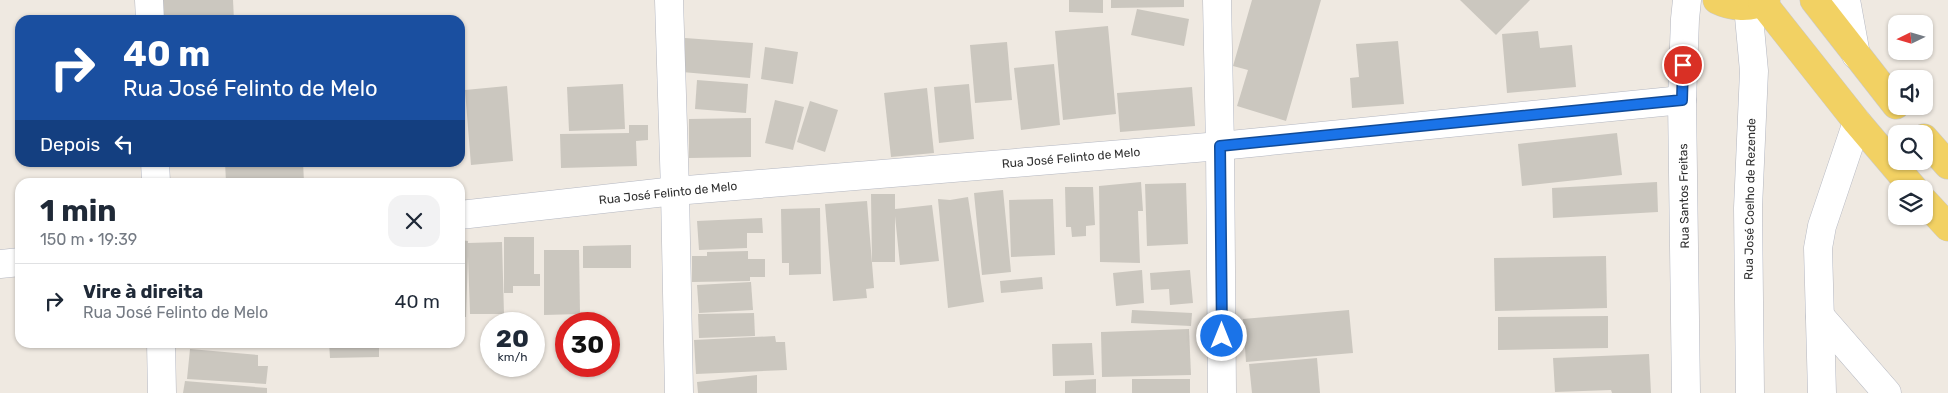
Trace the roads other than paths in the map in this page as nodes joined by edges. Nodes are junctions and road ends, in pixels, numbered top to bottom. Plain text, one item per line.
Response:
1 (149, 0) edge
2 (669, 0) edge
3 (1217, 0) edge
4 (1687, 0) edge
5 (1717, 0) edge
6 (1814, 0) edge
7 (1846, 0) edge
8 (1759, 3) edge
9 (150, 15) edge
10 (1856, 55) junction
11 (1888, 95) edge
12 (1682, 100) junction
13 (1904, 115) edge
14 (1857, 122) junction
15 (1913, 125) edge
16 (1220, 146) junction
17 (1933, 148) edge
18 (1948, 165) edge
19 (1906, 180) edge
20 (675, 191) junction
21 (1933, 211) edge
22 (465, 213) edge
23 (1948, 227) edge
24 (15, 262) edge
25 (0, 264) edge
26 (1820, 316) junction
27 (161, 348) edge
28 (162, 393) edge
29 (679, 393) edge
30 (1222, 393) edge
31 (1686, 393) edge
32 (1750, 393) edge
33 (1822, 393) edge
34 (1887, 393) edge

1 - 9 street
2 - 20 street
3 - 16 street
4 - 12 street, Rua Santos Freitas
5 - 8 main road
6 - 10 main road
7 - 10 street
8 - 14 main road
8 - 32 street, Rua José Coelho de Rezende
10 - 11 main road
12 - 16 street, Rua José Felinto de Melo
12 - 31 street, Rua Santos Freitas
13 - 15 main road
14 - 19 main road
14 - 26 street
16 - 20 street, Rua José Felinto de Melo
16 - 30 street
17 - 18 main road
20 - 22 street, Rua José Felinto de Melo
20 - 29 street
21 - 23 main road
24 - 25 street
26 - 33 street
26 - 34 street
27 - 28 street

